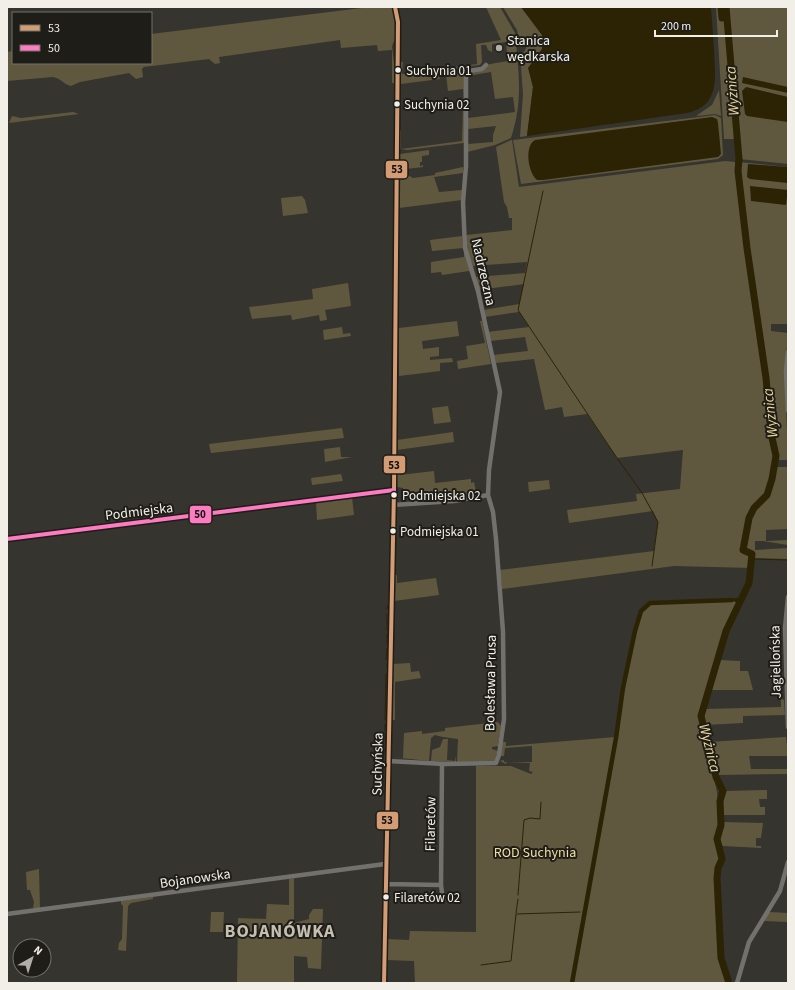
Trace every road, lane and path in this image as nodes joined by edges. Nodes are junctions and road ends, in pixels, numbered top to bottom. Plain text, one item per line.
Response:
1 (395, 7) edge
2 (486, 65) dead end
3 (788, 352) edge
4 (788, 411) edge
5 (394, 490) junction
6 (488, 494) junction
7 (393, 505) junction
8 (7, 539) edge
9 (499, 590) joint
10 (788, 597) edge
11 (788, 727) edge
12 (388, 761) junction
13 (442, 764) junction
14 (788, 862) edge
15 (385, 864) junction
16 (386, 884) junction
17 (440, 885) junction
18 (443, 900) dead end
19 (7, 914) edge
20 (384, 983) edge
21 (737, 983) edge

1 - 5 street
2 - 6 street, Nadrzeczna
3 - 4 street
5 - 7 street
5 - 8 street, Podmiejska
6 - 7 street
6 - 9 street, Nadrzeczna
7 - 12 street, Suchyńska
9 - 13 street, Bolesława Prusa
10 - 11 street, Jagiellońska
12 - 13 street, Bolesława Prusa
12 - 15 street, Suchyńska
13 - 17 street, Filaretów
14 - 21 street
15 - 16 street, Suchyńska
15 - 19 street, Bojanowska
16 - 17 street
16 - 20 street, Suchyńska
17 - 18 street, Filaretów

